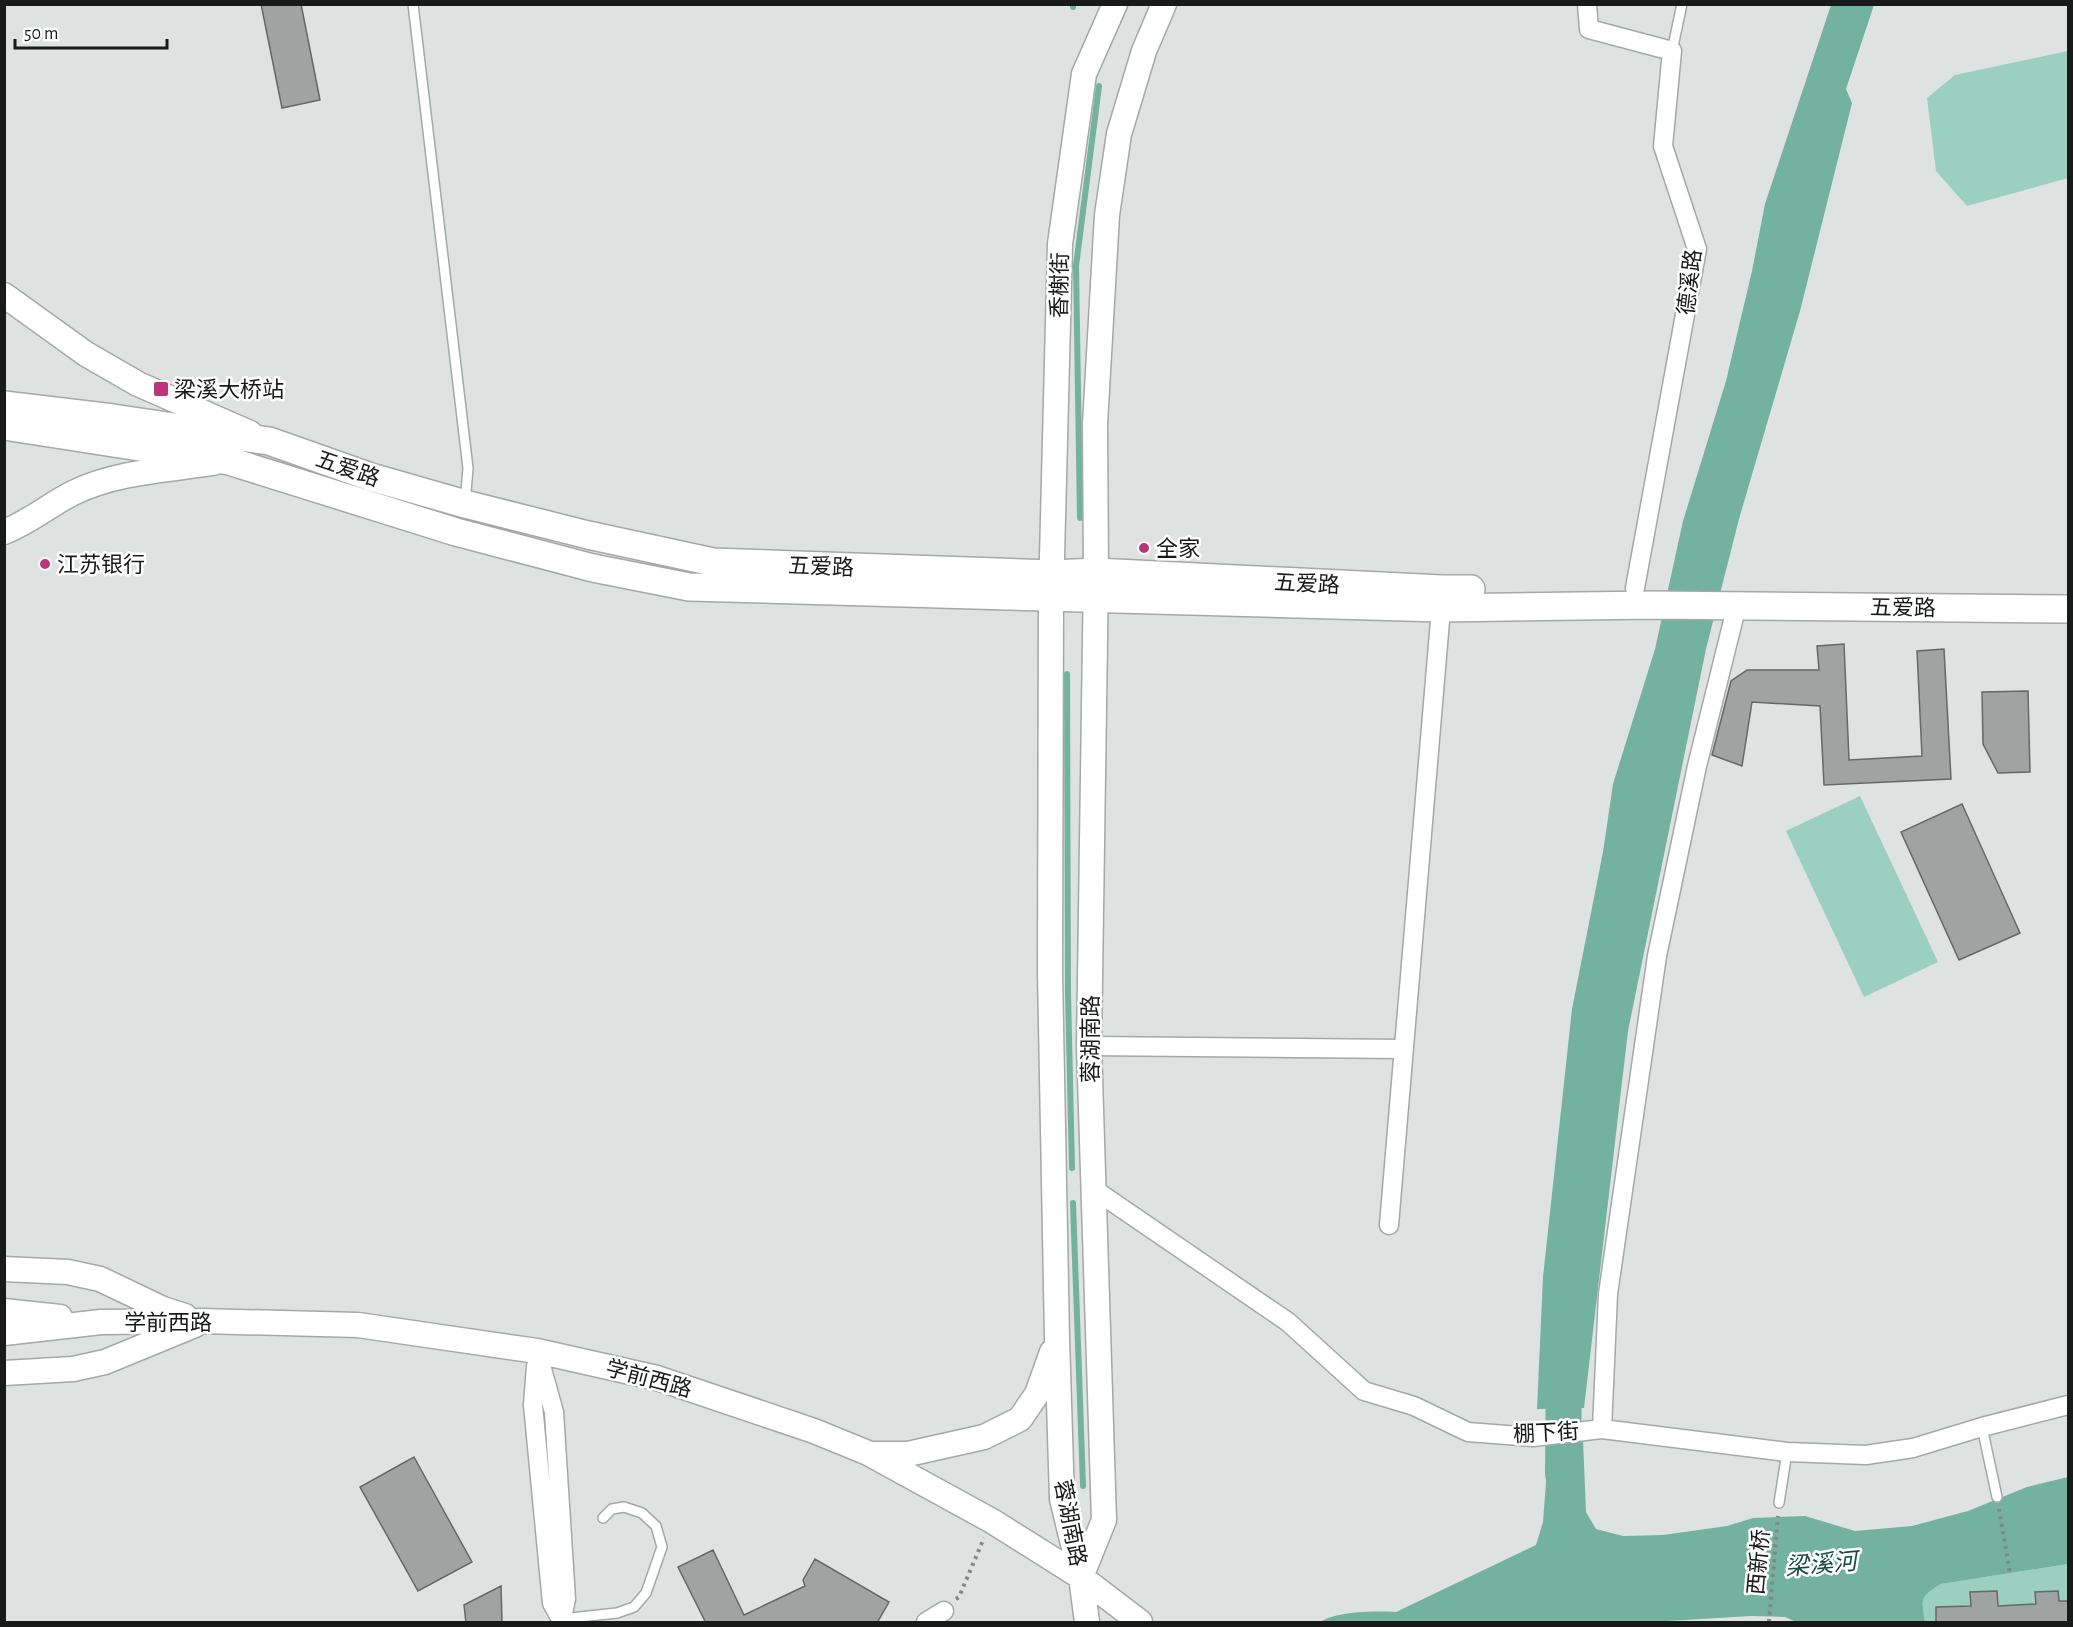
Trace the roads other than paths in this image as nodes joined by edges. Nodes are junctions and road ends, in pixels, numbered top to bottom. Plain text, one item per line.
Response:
1 (412, 4) edge
2 (1115, 4) edge
3 (1164, 4) edge
4 (1587, 4) edge
5 (1682, 4) edge
6 (1672, 51) junction
7 (4, 295) edge
8 (4, 405) edge
9 (4, 426) edge
10 (269, 441) junction
11 (229, 461) junction
12 (465, 504) junction
13 (4, 531) edge
14 (1052, 585) junction
15 (1096, 585) junction
16 (2068, 591) edge
17 (1648, 594) junction
18 (1739, 597) junction
19 (1441, 598) junction
20 (2068, 609) edge
21 (1089, 1046) junction
22 (1403, 1049) junction
23 (1055, 1187) junction
24 (1092, 1188) junction
25 (1389, 1225) dead end
26 (4, 1269) edge
27 (4, 1311) edge
28 (101, 1322) junction
29 (201, 1322) junction
30 (4, 1333) edge
31 (1057, 1338) junction
32 (537, 1351) junction
33 (4, 1373) edge
34 (2068, 1405) edge
35 (1982, 1427) junction
36 (1602, 1429) junction
37 (1787, 1452) junction
38 (868, 1454) junction
39 (1997, 1497) road end
40 (1779, 1503) road end
41 (603, 1518) dead end
42 (1081, 1576) junction
43 (944, 1611) dead end
44 (561, 1621) edge
45 (926, 1623) edge
46 (1087, 1623) edge
47 (1140, 1623) edge

1 - 12 lane
2 - 14 main road, 香榭街
3 - 15 main road, 蓉湖南路
4 - 6 street
5 - 6 lane
6 - 17 street, 德溪路
7 - 10 main road
8 - 10 main road, 五爱路
9 - 11 main road, 五爱路
10 - 12 main road, 五爱路
11 - 13 main road
11 - 14 main road, 五爱路
12 - 14 main road, 五爱路
14 - 15 main road, 五爱路
14 - 23 main road, 蓉湖南路
15 - 19 main road, 五爱路
15 - 21 main road, 蓉湖南路
16 - 18 main road, 五爱路
17 - 18 main road, 五爱路
17 - 19 main road, 五爱路
18 - 20 main road, 五爱路
18 - 36 street
19 - 22 street
21 - 22 street
21 - 24 main road, 蓉湖南路
22 - 25 street
23 - 24 main road
23 - 31 main road, 蓉湖南路
24 - 36 street, 棚下街
24 - 42 main road, 蓉湖南路
26 - 29 main road
27 - 28 main road
28 - 29 main road, 学前西路
28 - 30 main road
29 - 32 main road, 学前西路
29 - 33 main road
31 - 38 main road
31 - 42 main road, 蓉湖南路
32 - 38 main road, 学前西路
32 - 44 street
34 - 35 street, 棚下街
35 - 37 street, 棚下街
35 - 39 lane
36 - 37 street, 棚下街
37 - 40 lane
38 - 42 main road, 学前西路
41 - 44 lane
42 - 46 main road
42 - 47 main road, 学前西路
43 - 45 street

